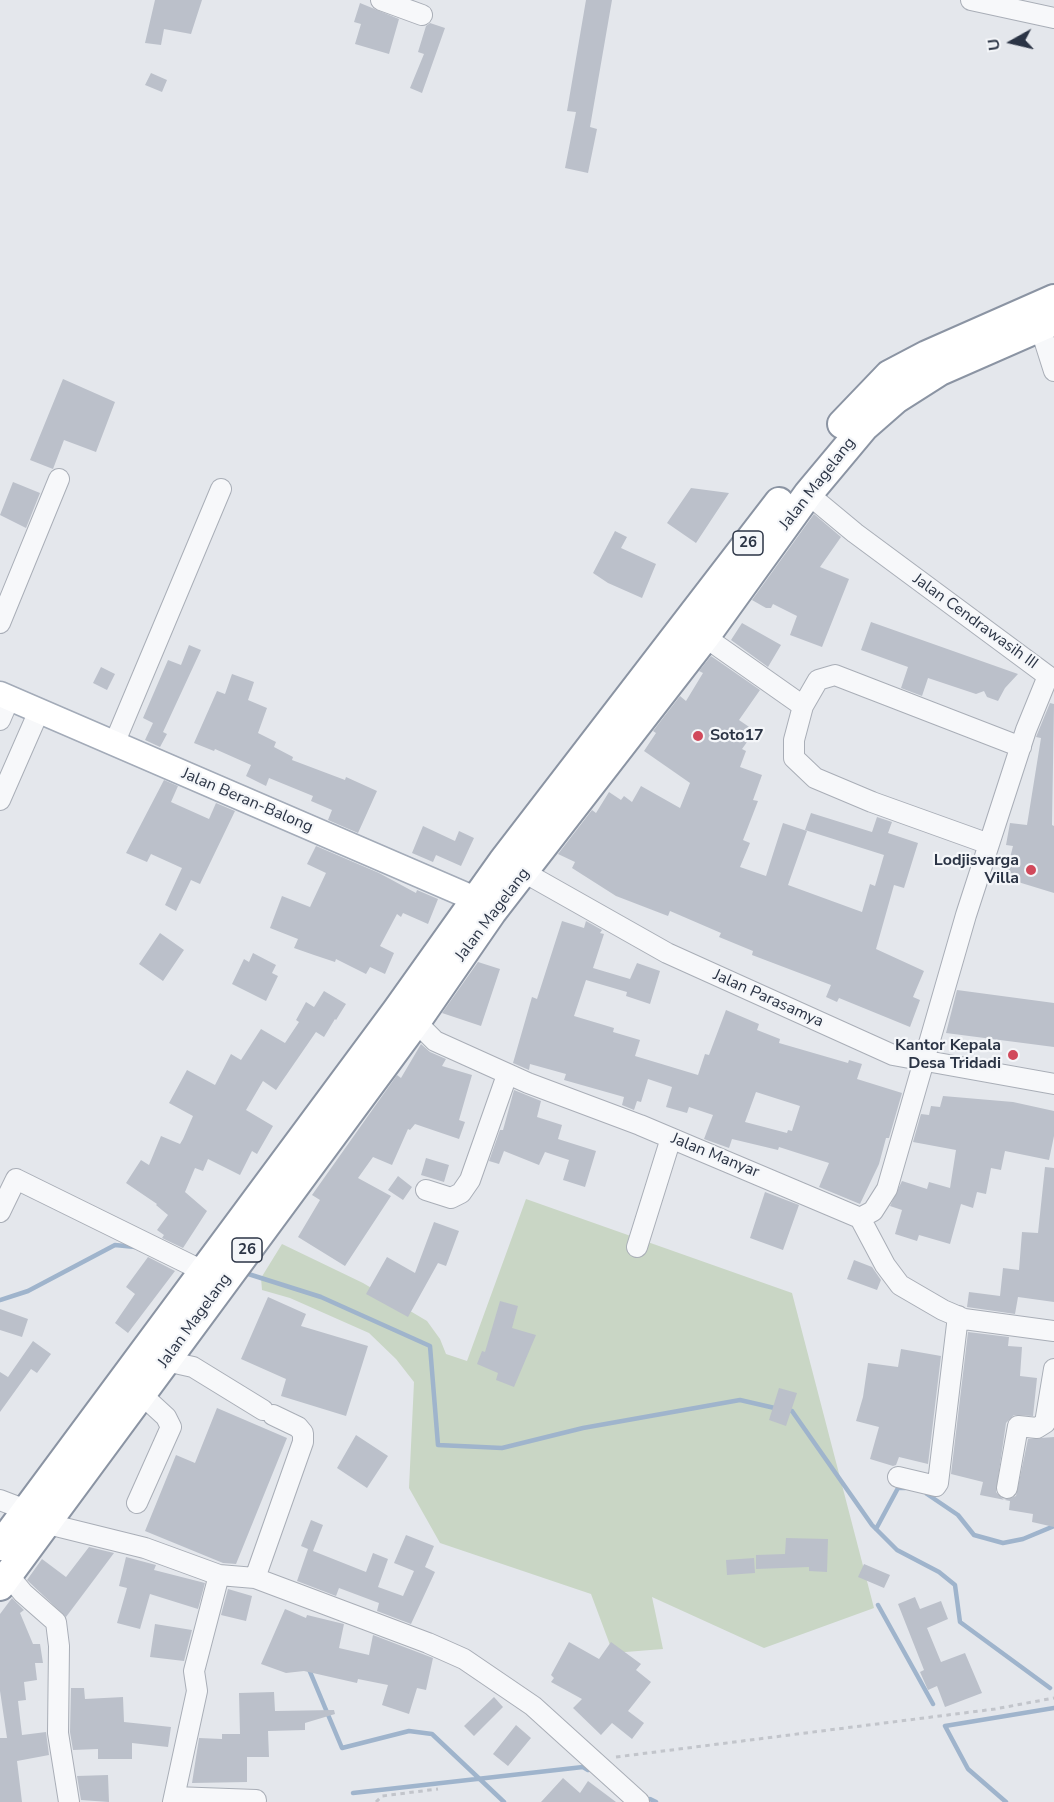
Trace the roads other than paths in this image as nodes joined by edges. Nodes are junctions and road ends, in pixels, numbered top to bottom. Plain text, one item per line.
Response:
1 (381, 0) edge
2 (971, 0) edge
3 (1009, 4) edge
4 (422, 15) dead end
5 (1054, 18) edge
6 (1054, 299) edge
7 (1047, 324) edge
8 (1054, 371) edge
9 (59, 479) dead end
10 (222, 489) dead end
11 (808, 494) junction
12 (0, 623) edge
13 (705, 637) junction
14 (1052, 672) edge
15 (3, 705) edge
16 (803, 706) junction
17 (39, 711) junction
18 (114, 744) junction
19 (1021, 747) junction
20 (0, 800) edge
21 (989, 844) junction
22 (514, 866) junction
23 (483, 906) junction
24 (416, 1022) junction
25 (923, 1063) junction
26 (507, 1075) junction
27 (1054, 1084) edge
28 (671, 1138) junction
29 (426, 1190) dead end
30 (0, 1212) edge
31 (860, 1218) junction
32 (637, 1247) dead end
33 (203, 1271) junction
34 (958, 1316) junction
35 (1054, 1331) edge
36 (166, 1360) junction
37 (1054, 1370) edge
38 (141, 1394) junction
39 (898, 1477) dead end
40 (1007, 1488) dead end
41 (0, 1500) edge
42 (137, 1503) dead end
43 (37, 1517) junction
44 (0, 1546) edge
45 (219, 1575) junction
46 (255, 1578) junction
47 (4, 1580) edge
48 (173, 1799) edge
49 (256, 1800) dead end
50 (69, 1802) edge
51 (639, 1802) edge

1 - 4 street
2 - 3 street
3 - 5 street
6 - 22 highway, Jalan Magelang / 26
7 - 8 street
7 - 11 highway, Jalan Magelang / 26
9 - 12 street
10 - 18 street
11 - 13 highway, Jalan Magelang / 26
11 - 14 street, Jalan Cendrawasih III
13 - 16 street
13 - 22 highway, Jalan Magelang / 26
14 - 19 street, Jalan Cendrawasih III
15 - 17 main road, Jalan Beran-Balong
16 - 19 street
16 - 21 street
17 - 18 main road, Jalan Beran-Balong
17 - 20 street
18 - 23 main road, Jalan Beran-Balong
19 - 21 street, Jalan Cendrawasih III
21 - 25 street, Jalan Cendrawasih III
22 - 23 highway, Jalan Magelang / 26
22 - 25 street, Jalan Parasamya
23 - 24 highway, Jalan Magelang / 26
23 - 33 highway, Jalan Magelang / 26
24 - 26 street, Jalan Manyar
24 - 36 highway, Jalan Magelang / 26
25 - 27 street, Jalan Parasamya
25 - 31 street
26 - 28 street, Jalan Manyar
26 - 29 street
28 - 31 street, Jalan Manyar
28 - 32 street
30 - 33 street
31 - 34 street
33 - 43 highway, Jalan Magelang / 26
34 - 35 street
34 - 39 street
36 - 38 highway, Jalan Magelang / 26
36 - 46 street
37 - 40 street
38 - 42 street
38 - 43 highway, Jalan Magelang / 26
41 - 43 street
43 - 44 highway, Jalan Magelang / 26
43 - 45 street
43 - 47 highway, Jalan Magelang / 26
45 - 46 street
45 - 48 street
46 - 51 street
47 - 50 street
48 - 49 street

